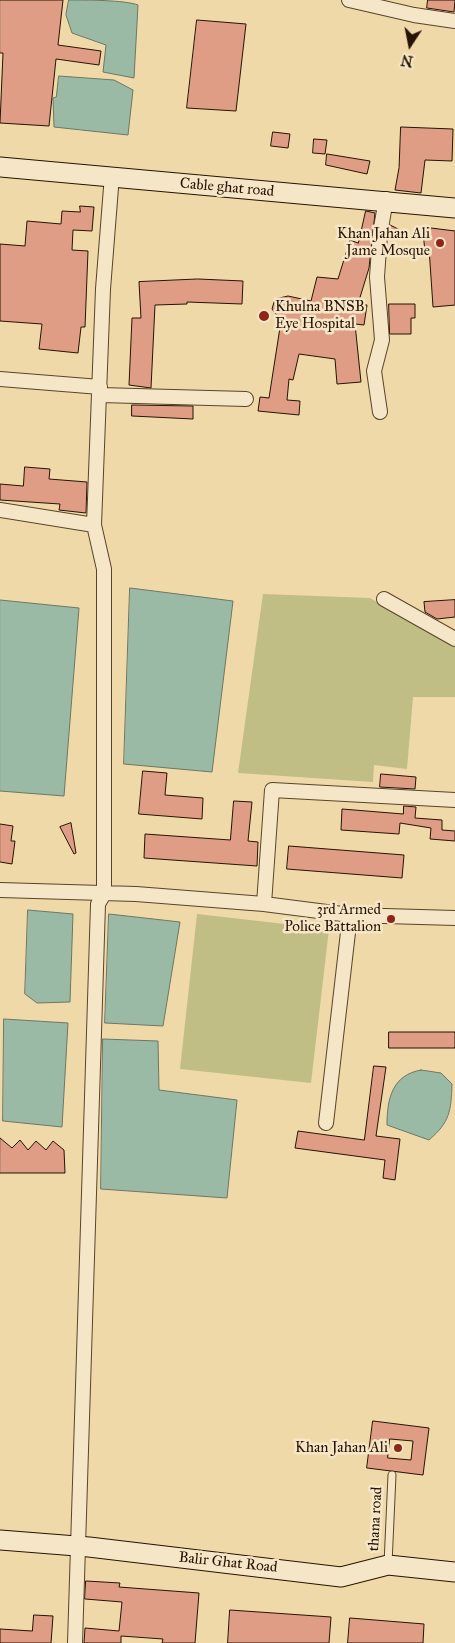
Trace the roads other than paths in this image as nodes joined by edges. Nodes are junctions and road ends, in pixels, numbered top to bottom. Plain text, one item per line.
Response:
1 (349, 0) edge
2 (455, 21) edge
3 (0, 166) edge
4 (112, 177) junction
5 (386, 200) junction
6 (455, 206) edge
7 (0, 379) edge
8 (100, 391) junction
9 (246, 399) dead end
10 (380, 412) dead end
11 (0, 510) edge
12 (94, 525) junction
13 (384, 599) dead end
14 (455, 639) edge
15 (455, 800) edge
16 (0, 890) edge
17 (104, 894) junction
18 (264, 904) junction
19 (350, 915) junction
20 (455, 918) edge
21 (326, 1124) dead end
22 (392, 1475) dead end
23 (0, 1540) edge
24 (0, 1546) edge
25 (79, 1548) junction
26 (388, 1565) junction
27 (455, 1572) edge
28 (455, 1578) edge
29 (75, 1643) edge

1 - 2 street
3 - 4 street, Cable ghat road
4 - 5 street, Cable ghat road
4 - 8 street
5 - 6 street, Cable ghat road
5 - 10 street
7 - 8 street
8 - 9 street
8 - 12 street
11 - 12 street
12 - 17 street
13 - 14 street
15 - 18 street
16 - 17 street
17 - 18 street
17 - 25 street
18 - 19 street
19 - 20 street
19 - 21 street
22 - 26 lane, thana road
23 - 25 street, Balir Ghat Road
24 - 25 street, Balir Ghat Road
25 - 26 street, Balir Ghat Road
25 - 28 street, Balir Ghat Road
25 - 29 street
26 - 27 street, Balir Ghat Road

